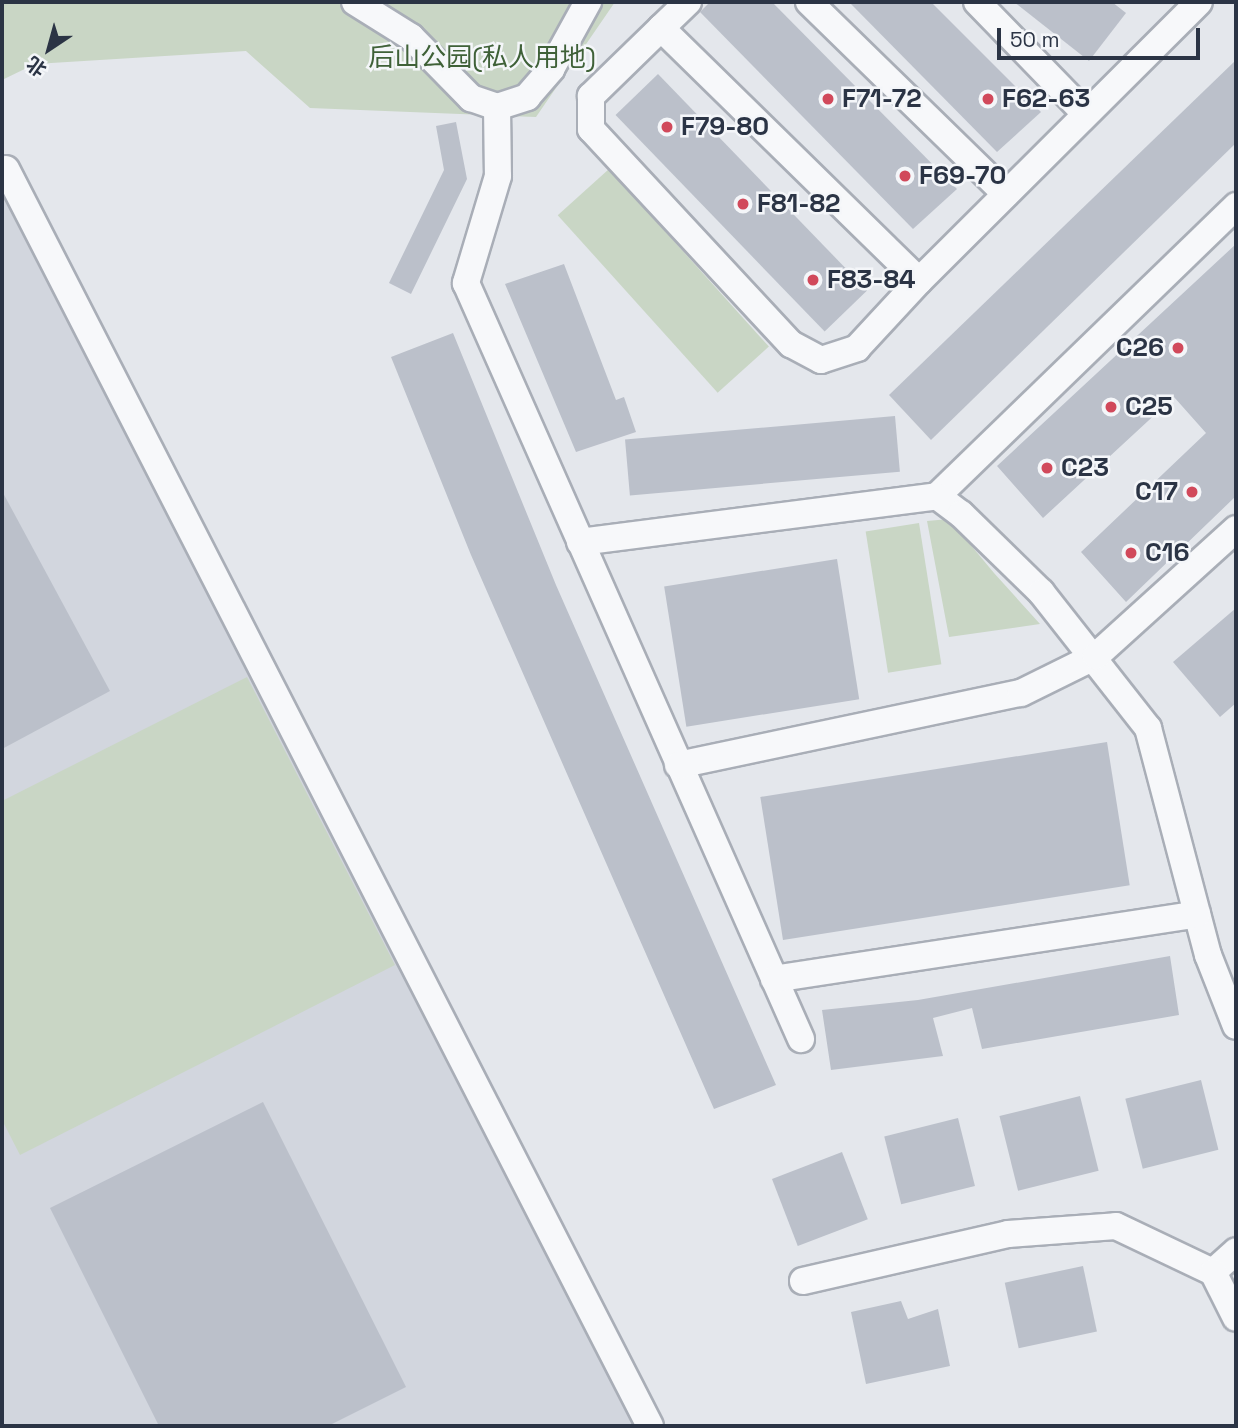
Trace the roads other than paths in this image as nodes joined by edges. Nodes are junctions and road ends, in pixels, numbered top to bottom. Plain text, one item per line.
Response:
1 (355, 2) edge
2 (588, 2) edge
3 (688, 2) edge
4 (808, 2) edge
5 (976, 2) edge
6 (1199, 2) edge
7 (661, 28) junction
8 (497, 107) junction
9 (1086, 114) junction
10 (6, 169) dead end
11 (1006, 194) junction
12 (1236, 206) edge
13 (919, 281) junction
14 (937, 496) junction
15 (1236, 529) edge
16 (580, 542) junction
17 (1096, 656) junction
18 (678, 765) junction
19 (1197, 914) junction
20 (774, 979) junction
21 (1236, 1026) edge
22 (801, 1039) dead end
23 (1236, 1251) edge
24 (1213, 1272) junction
25 (803, 1282) dead end
26 (1236, 1318) edge
27 (650, 1426) edge

1 - 8 street
2 - 8 street
3 - 7 street
4 - 11 street
5 - 9 street
6 - 9 street
7 - 13 street
7 - 13 street
8 - 16 street
9 - 11 street
10 - 27 street
11 - 13 street
12 - 14 street
14 - 16 street
14 - 17 street
15 - 17 street
16 - 18 street
17 - 18 street
17 - 19 street
18 - 20 street
19 - 20 street
19 - 21 street
20 - 22 street
23 - 24 street
24 - 25 street
24 - 26 street

